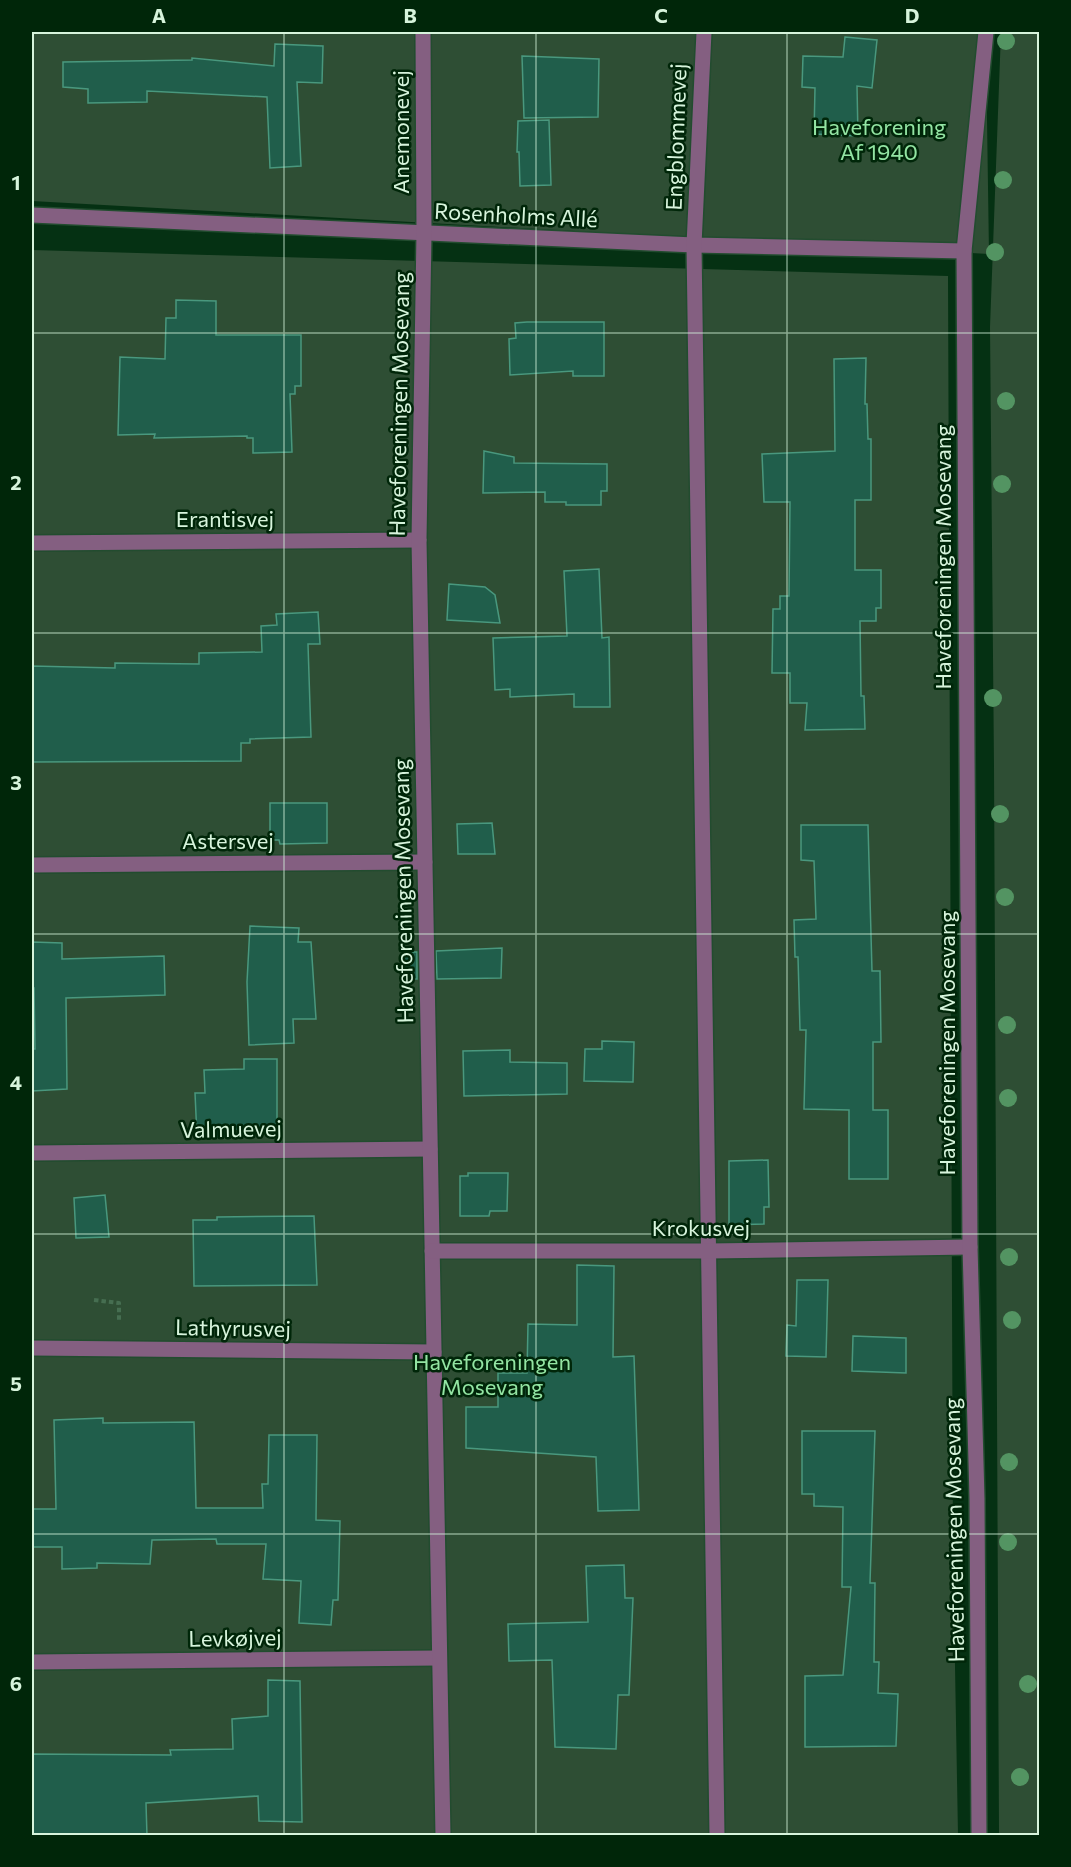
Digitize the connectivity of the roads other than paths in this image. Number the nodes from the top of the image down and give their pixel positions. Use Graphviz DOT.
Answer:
graph roads {
  1 [pos="423,32"];
  2 [pos="704,32"];
  3 [pos="986,32"];
  4 [pos="32,215"];
  5 [pos="424,233"];
  6 [pos="694,245"];
  7 [pos="964,251"];
  8 [pos="418,540"];
  9 [pos="32,543"];
  10 [pos="425,862"];
  11 [pos="32,865"];
  12 [pos="430,1149"];
  13 [pos="32,1153"];
  14 [pos="970,1247"];
  15 [pos="432,1251"];
  16 [pos="708,1251"];
  17 [pos="32,1348"];
  18 [pos="434,1352"];
  19 [pos="440,1658"];
  20 [pos="32,1662"];
  21 [pos="443,1836"];
  22 [pos="717,1836"];
  23 [pos="979,1836"];
  1 -- 5 [label="street, Anemonevej"];
  2 -- 6 [label="street, Engblommevej"];
  3 -- 7 [label="street, Haveforeningen Mosevang"];
  4 -- 5 [label="street, Rosenholms Allé"];
  5 -- 6 [label="street, Rosenholms Allé"];
  5 -- 8 [label="street, Haveforeningen Mosevang"];
  6 -- 7 [label="street, Rosenholms Allé"];
  6 -- 16 [label="street"];
  7 -- 14 [label="street, Haveforeningen Mosevang"];
  8 -- 9 [label="street, Erantisvej"];
  8 -- 10 [label="street, Haveforeningen Mosevang"];
  10 -- 11 [label="street, Astersvej"];
  10 -- 12 [label="street, Haveforeningen Mosevang"];
  12 -- 13 [label="street, Valmuevej"];
  12 -- 15 [label="street, Haveforeningen Mosevang"];
  14 -- 16 [label="street, Krokusvej"];
  14 -- 23 [label="street, Haveforeningen Mosevang"];
  15 -- 16 [label="street, Krokusvej"];
  15 -- 18 [label="street, Haveforeningen Mosevang"];
  16 -- 22 [label="street"];
  17 -- 18 [label="street, Lathyrusvej"];
  18 -- 19 [label="street, Haveforeningen Mosevang"];
  19 -- 20 [label="street, Levkøjvej"];
  19 -- 21 [label="street, Haveforeningen Mosevang"];
}
